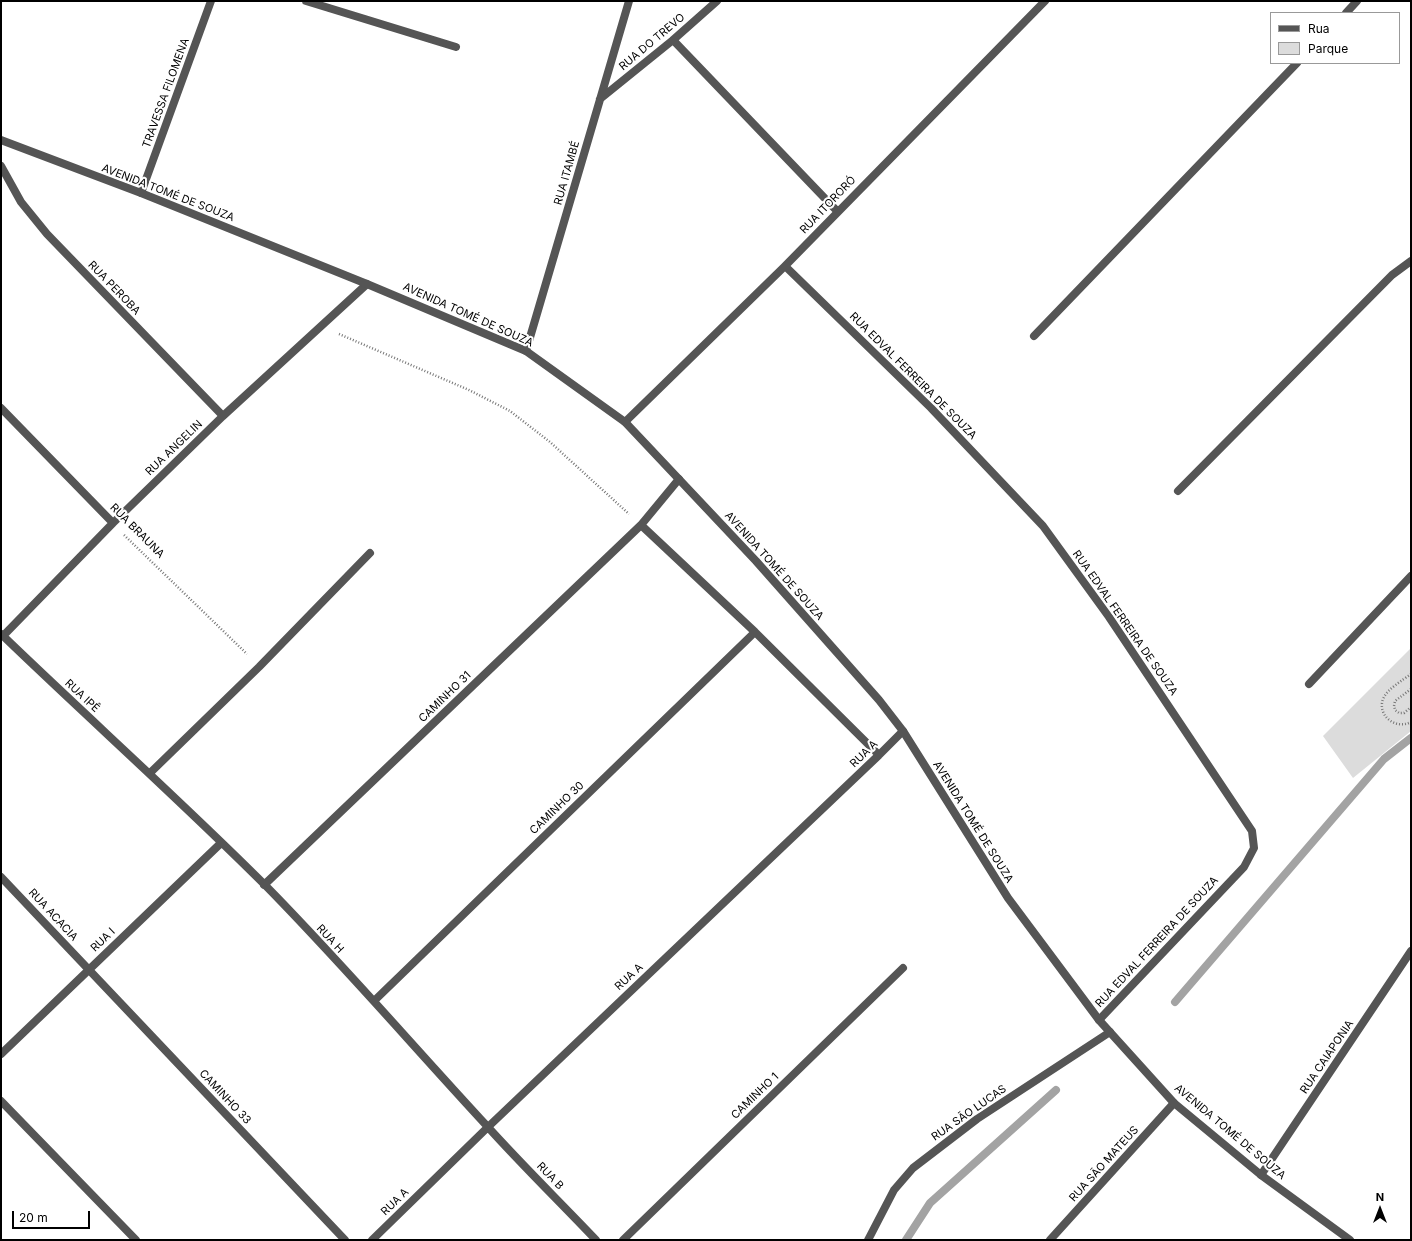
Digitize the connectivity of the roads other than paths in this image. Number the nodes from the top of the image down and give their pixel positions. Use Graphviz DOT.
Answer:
graph roads {
  1 [pos="211,1"];
  2 [pos="306,1"];
  3 [pos="629,1"];
  4 [pos="717,1"];
  5 [pos="1045,1"];
  6 [pos="1357,1"];
  7 [pos="1347,12"];
  8 [pos="674,40"];
  9 [pos="456,47"];
  10 [pos="1297,64"];
  11 [pos="600,99"];
  12 [pos="1,140"];
  13 [pos="1,166"];
  14 [pos="141,193"];
  15 [pos="837,211"];
  16 [pos="1411,261"];
  17 [pos="785,266"];
  18 [pos="368,284"];
  19 [pos="1034,336"];
  20 [pos="526,351"];
  21 [pos="1,408"];
  22 [pos="223,416"];
  23 [pos="625,422"];
  24 [pos="679,479"];
  25 [pos="1178,491"];
  26 [pos="113,523"];
  27 [pos="641,525"];
  28 [pos="370,553"];
  29 [pos="1411,576"];
  30 [pos="755,632"];
  31 [pos="2,635"];
  32 [pos="1309,684"];
  33 [pos="902,731"];
  34 [pos="879,755"];
  35 [pos="150,773"];
  36 [pos="221,843"];
  37 [pos="1,877"];
  38 [pos="264,885"];
  39 [pos="1411,951"];
  40 [pos="902,968"];
  41 [pos="89,969"];
  42 [pos="374,1001"];
  43 [pos="1099,1020"];
  44 [pos="1110,1032"];
  45 [pos="1,1054"];
  46 [pos="1,1101"];
  47 [pos="1174,1103"];
  48 [pos="488,1127"];
  49 [pos="1261,1175"];
  50 [pos="136,1240"];
  51 [pos="345,1240"];
  52 [pos="372,1240"];
  53 [pos="596,1240"];
  54 [pos="623,1240"];
  55 [pos="868,1240"];
  56 [pos="1050,1240"];
  57 [pos="1350,1240"];
  1 -- 14 [label="street, TRAVESSA FILOMENA"];
  2 -- 9 [label="street"];
  3 -- 11 [label="street, RUA ITAMBÉ"];
  4 -- 8 [label="street, RUA DO TREVO"];
  5 -- 15 [label="street, RUA ITORORÓ"];
  6 -- 7 [label="street"];
  8 -- 11 [label="street, RUA DO TREVO"];
  8 -- 15 [label="street"];
  10 -- 19 [label="street"];
  11 -- 20 [label="street, RUA ITAMBÉ"];
  12 -- 14 [label="street, AVENIDA TOMÉ DE SOUZA"];
  13 -- 22 [label="street, RUA PEROBA"];
  14 -- 18 [label="street, AVENIDA TOMÉ DE SOUZA"];
  15 -- 17 [label="street, RUA ITORORÓ"];
  16 -- 25 [label="street"];
  17 -- 23 [label="street, RUA ITORORÓ"];
  17 -- 43 [label="street, RUA EDVAL FERREIRA DE SOUZA"];
  18 -- 20 [label="street, AVENIDA TOMÉ DE SOUZA"];
  18 -- 22 [label="street, RUA ANGELIN"];
  20 -- 23 [label="street, AVENIDA TOMÉ DE SOUZA"];
  21 -- 26 [label="street, RUA BRAUNA"];
  22 -- 26 [label="street, RUA ANGELIN"];
  23 -- 24 [label="street, AVENIDA TOMÉ DE SOUZA"];
  24 -- 27 [label="street, CAMINHO 31"];
  24 -- 33 [label="street, AVENIDA TOMÉ DE SOUZA"];
  26 -- 31 [label="street, RUA ANGELIN"];
  27 -- 30 [label="street"];
  27 -- 38 [label="street, CAMINHO 31"];
  28 -- 35 [label="street"];
  29 -- 32 [label="street"];
  30 -- 34 [label="street"];
  30 -- 42 [label="street, CAMINHO 30"];
  31 -- 35 [label="street, RUA IPÊ"];
  33 -- 34 [label="street, RUA A"];
  33 -- 43 [label="street, AVENIDA TOMÉ DE SOUZA"];
  34 -- 48 [label="street, RUA A"];
  35 -- 36 [label="street, RUA H"];
  36 -- 38 [label="street, RUA H"];
  36 -- 41 [label="street, RUA I"];
  37 -- 41 [label="street, RUA ACACIA"];
  38 -- 42 [label="street, RUA H"];
  39 -- 49 [label="street, RUA CAIAPONIA"];
  40 -- 54 [label="street, CAMINHO 1"];
  41 -- 45 [label="street, RUA I"];
  41 -- 51 [label="street, CAMINHO 33"];
  42 -- 48 [label="street, RUA H"];
  43 -- 44 [label="street, AVENIDA TOMÉ DE SOUZA"];
  44 -- 47 [label="street, AVENIDA TOMÉ DE SOUZA"];
  44 -- 55 [label="street, RUA SÃO LUCAS"];
  46 -- 50 [label="street"];
  47 -- 49 [label="street, AVENIDA TOMÉ DE SOUZA"];
  47 -- 56 [label="street, RUA SÃO MATEUS"];
  48 -- 52 [label="street, RUA A"];
  48 -- 53 [label="street, RUA B"];
  49 -- 57 [label="street, AVENIDA TOMÉ DE SOUZA"];
}
